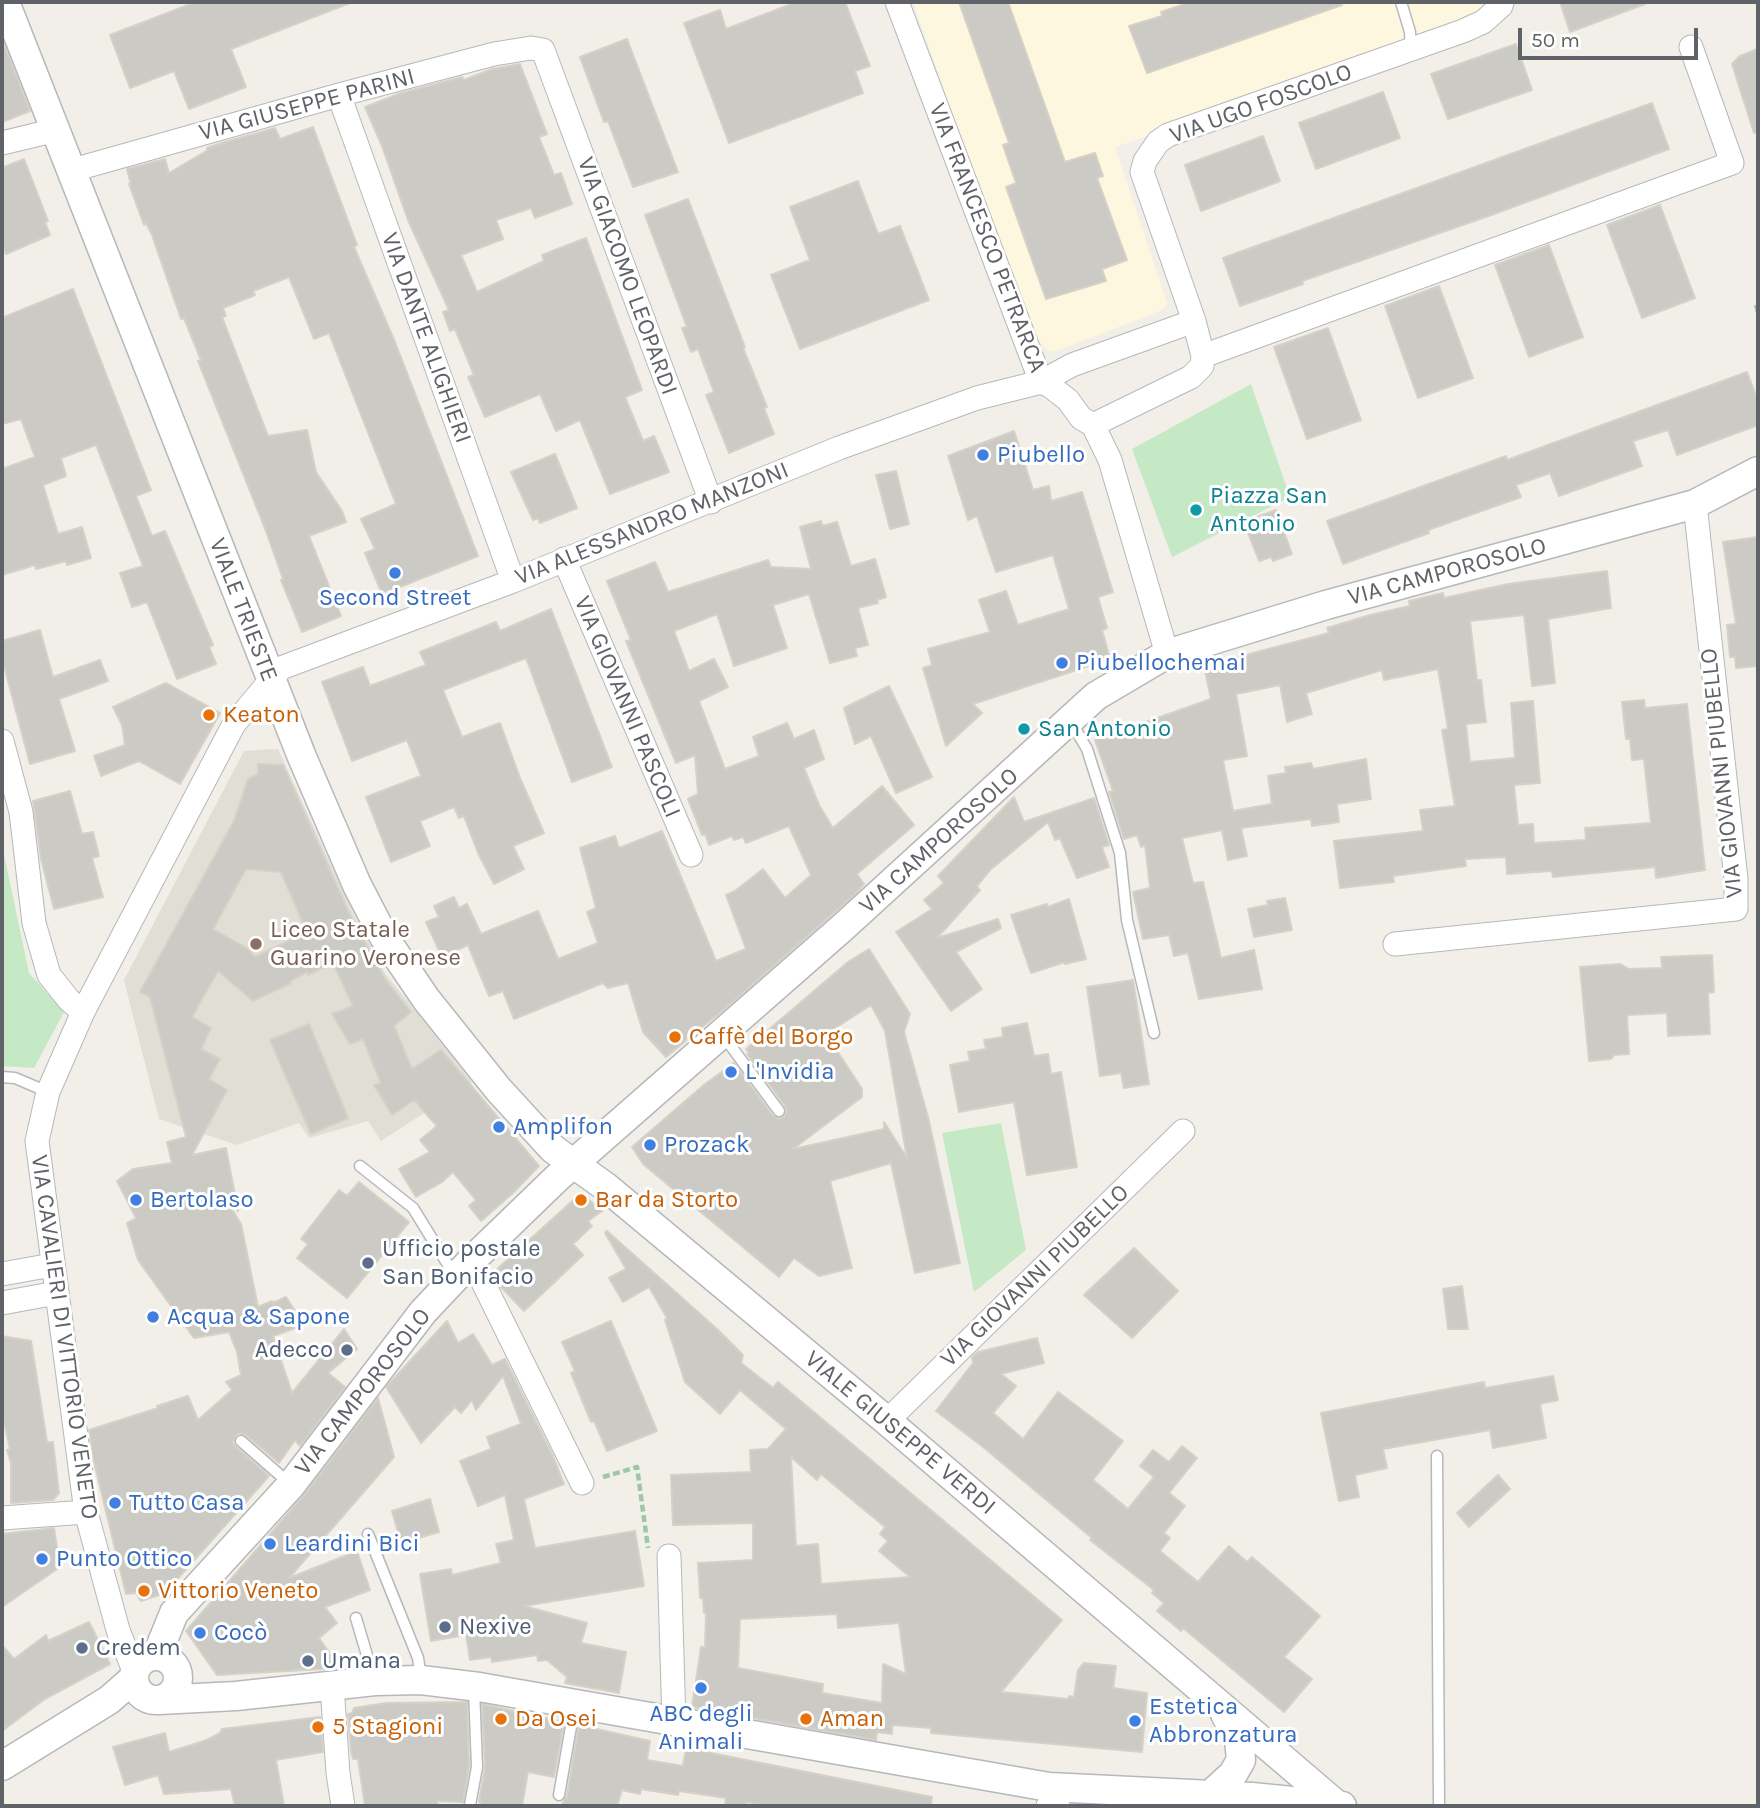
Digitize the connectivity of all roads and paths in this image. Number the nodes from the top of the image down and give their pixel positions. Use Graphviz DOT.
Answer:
graph roads {
  1 [pos="5,2"];
  2 [pos="897,2"];
  3 [pos="1401,2"];
  4 [pos="1501,4"];
  5 [pos="1691,47"];
  6 [pos="543,50"];
  7 [pos="1411,50"];
  8 [pos="339,95"];
  9 [pos="56,130"];
  10 [pos="2,143"];
  11 [pos="73,170"];
  12 [pos="1756,305"];
  13 [pos="1758,312"];
  14 [pos="1194,321"];
  15 [pos="1203,356"];
  16 [pos="1041,383"];
  17 [pos="1093,425"];
  18 [pos="1758,471"];
  19 [pos="711,502"];
  20 [pos="1695,504"];
  21 [pos="564,559"];
  22 [pos="513,581"];
  23 [pos="1167,654"];
  24 [pos="270,680"];
  25 [pos="1070,720"];
  26 [pos="2,741"];
  27 [pos="11,814"];
  28 [pos="691,855"];
  29 [pos="1395,944"];
  30 [pos="83,1012"];
  31 [pos="1154,1033"];
  32 [pos="722,1034"];
  33 [pos="2,1077"];
  34 [pos="48,1092"];
  35 [pos="779,1111"];
  36 [pos="1183,1131"];
  37 [pos="573,1164"];
  38 [pos="360,1166"];
  39 [pos="52,1265"];
  40 [pos="464,1268"];
  41 [pos="2,1274"];
  42 [pos="56,1293"];
  43 [pos="2,1303"];
  44 [pos="887,1421"];
  45 [pos="241,1441"];
  46 [pos="1437,1456"];
  47 [pos="582,1483"];
  48 [pos="291,1485"];
  49 [pos="86,1512"];
  50 [pos="2,1518"];
  51 [pos="368,1534"];
  52 [pos="669,1556"];
  53 [pos="356,1618"];
  54 [pos="146,1676"];
  55 [pos="421,1680"];
  56 [pos="375,1681"];
  57 [pos="332,1686"];
  58 [pos="474,1686"];
  59 [pos="236,1696"];
  60 [pos="575,1704"];
  61 [pos="1222,1708"];
  62 [pos="674,1721"];
  63 [pos="1241,1760"];
  64 [pos="2,1766"];
  65 [pos="1210,1795"];
  66 [pos="559,1796"];
  67 [pos="1133,1799"];
  68 [pos="1051,1801"];
  69 [pos="1256,1801"];
  70 [pos="470,1805"];
  71 [pos="343,1806"];
  72 [pos="1339,1806"];
  73 [pos="1348,1806"];
  74 [pos="1439,1806"];
  1 -- 9 [label="street, VIALE TRIESTE"];
  2 -- 16 [label="street, VIA FRANCESCO PETRARCA"];
  3 -- 7 [label="lane"];
  4 -- 7 [label="street, VIA UGO FOSCOLO"];
  5 -- 15 [label="street"];
  6 -- 8 [label="street, VIA GIUSEPPE PARINI"];
  6 -- 19 [label="street, VIA GIACOMO LEOPARDI"];
  7 -- 14 [label="street, VIA UGO FOSCOLO"];
  8 -- 11 [label="street, VIA GIUSEPPE PARINI"];
  8 -- 22 [label="street, VIA DANTE ALIGHIERI"];
  9 -- 10 [label="street"];
  9 -- 11 [label="street, VIALE TRIESTE"];
  11 -- 24 [label="street, VIALE TRIESTE"];
  12 -- 13 [label="path"];
  14 -- 15 [label="street, VIA UGO FOSCOLO"];
  14 -- 16 [label="street, VIA ALESSANDRO MANZONI"];
  15 -- 17 [label="street"];
  16 -- 17 [label="street, VIA FRANCESCO PETRARCA"];
  16 -- 19 [label="street, VIA ALESSANDRO MANZONI"];
  17 -- 23 [label="street, VIA FRANCESCO PETRARCA"];
  18 -- 20 [label="street, VIA CAMPOROSOLO"];
  19 -- 21 [label="street, VIA ALESSANDRO MANZONI"];
  20 -- 23 [label="street, VIA CAMPOROSOLO"];
  20 -- 29 [label="street, VIA GIOVANNI PIUBELLO"];
  21 -- 22 [label="street, VIA ALESSANDRO MANZONI"];
  21 -- 28 [label="street, VIA GIOVANNI PASCOLI"];
  22 -- 24 [label="street, VIA ALESSANDRO MANZONI"];
  23 -- 25 [label="street, VIA CAMPOROSOLO"];
  24 -- 30 [label="street, VIA CAVALIERI DI VITTORIO VENETO"];
  24 -- 37 [label="street, VIALE TRIESTE"];
  25 -- 31 [label="lane"];
  25 -- 32 [label="street, VIA CAMPOROSOLO"];
  26 -- 27 [label="street"];
  27 -- 30 [label="street"];
  30 -- 34 [label="street, VIA CAVALIERI DI VITTORIO VENETO"];
  32 -- 35 [label="lane"];
  32 -- 37 [label="street, VIA CAMPOROSOLO"];
  33 -- 34 [label="lane"];
  34 -- 39 [label="street, VIA CAVALIERI DI VITTORIO VENETO"];
  36 -- 44 [label="street, VIA GIOVANNI PIUBELLO"];
  37 -- 40 [label="street, VIA CAMPOROSOLO"];
  37 -- 44 [label="street, VIALE GIUSEPPE VERDI"];
  38 -- 40 [label="lane"];
  39 -- 41 [label="street"];
  39 -- 42 [label="street, VIA CAVALIERI DI VITTORIO VENETO"];
  40 -- 47 [label="street"];
  40 -- 48 [label="street, VIA CAMPOROSOLO"];
  42 -- 43 [label="street"];
  42 -- 49 [label="street, VIA CAVALIERI DI VITTORIO VENETO"];
  44 -- 61 [label="street, VIALE GIUSEPPE VERDI"];
  45 -- 48 [label="lane, VIA CAMPOROSOLO"];
  46 -- 74 [label="lane"];
  47 -- 52 [label="path"];
  48 -- 54 [label="street, VIA CAMPOROSOLO"];
  49 -- 50 [label="street"];
  49 -- 54 [label="street, VIA CAVALIERI DI VITTORIO VENETO"];
  51 -- 55 [label="lane"];
  52 -- 62 [label="street"];
  53 -- 56 [label="lane"];
  54 -- 59 [label="street"];
  54 -- 59 [label="street"];
  54 -- 64 [label="street, VIA CAMPOROSOLO"];
  55 -- 56 [label="street"];
  55 -- 58 [label="street"];
  56 -- 57 [label="street"];
  57 -- 59 [label="street"];
  57 -- 71 [label="street"];
  58 -- 60 [label="street"];
  58 -- 70 [label="lane"];
  60 -- 62 [label="street"];
  60 -- 66 [label="lane"];
  61 -- 63 [label="street, VIALE GIUSEPPE VERDI"];
  61 -- 72 [label="street, VIALE GIUSEPPE VERDI"];
  62 -- 68 [label="street"];
  63 -- 65 [label="street"];
  63 -- 69 [label="street, VIALE GIUSEPPE VERDI"];
  65 -- 67 [label="street"];
  65 -- 69 [label="street"];
  67 -- 68 [label="street"];
  69 -- 72 [label="street"];
  72 -- 73 [label="street"];
}
